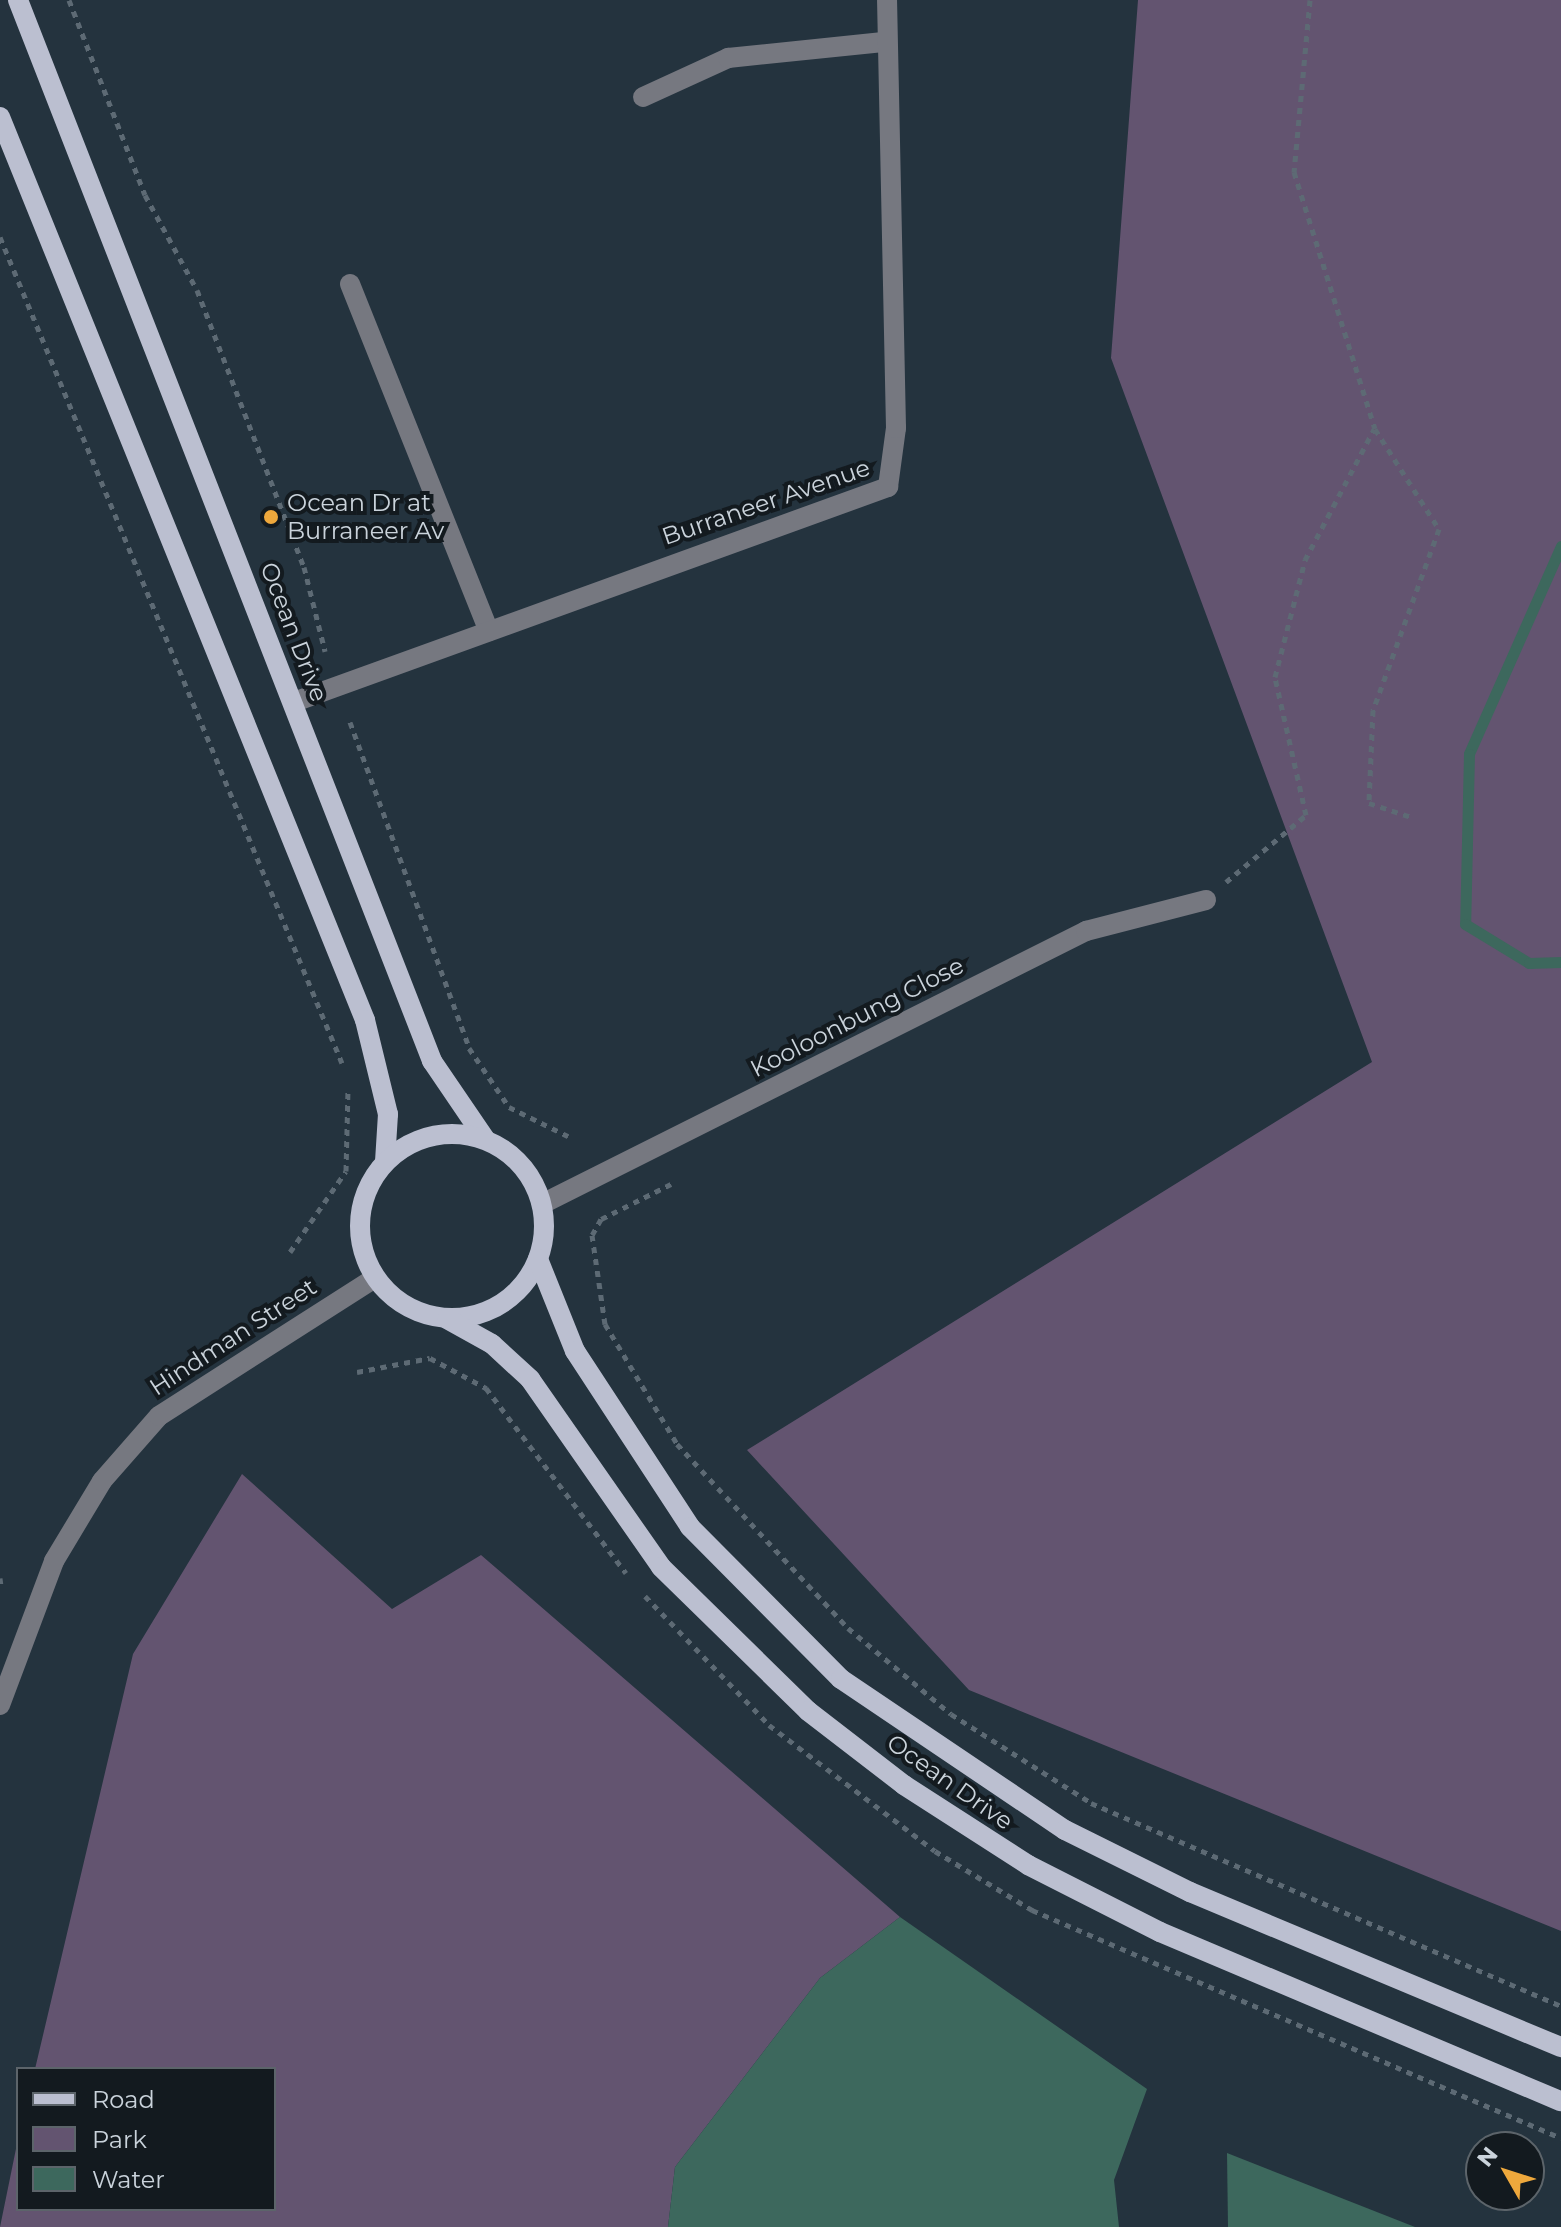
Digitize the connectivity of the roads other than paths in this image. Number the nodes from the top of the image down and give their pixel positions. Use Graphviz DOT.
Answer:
graph roads {
  1 [pos="18,0"];
  2 [pos="887,0"];
  3 [pos="883,42"];
  4 [pos="643,97"];
  5 [pos="0,117"];
  6 [pos="350,284"];
  7 [pos="489,631"];
  8 [pos="294,702"];
  9 [pos="1206,900"];
  10 [pos="485,1139"];
  11 [pos="385,1162"];
  12 [pos="542,1204"];
  13 [pos="538,1259"];
  14 [pos="375,1278"];
  15 [pos="447,1319"];
  16 [pos="0,1705"];
  17 [pos="1561,2047"];
  18 [pos="1561,2101"];
  1 -- 8 [label="main road, Ocean Drive"];
  2 -- 3 [label="street, Burraneer Avenue"];
  3 -- 4 [label="street"];
  3 -- 7 [label="street, Burraneer Avenue"];
  5 -- 11 [label="main road"];
  6 -- 7 [label="street"];
  7 -- 8 [label="street, Burraneer Avenue"];
  8 -- 10 [label="main road, Ocean Drive"];
  9 -- 12 [label="street, Kooloonbung Close"];
  10 -- 11 [label="main road"];
  10 -- 12 [label="main road"];
  11 -- 14 [label="main road"];
  12 -- 13 [label="main road"];
  13 -- 15 [label="main road"];
  13 -- 17 [label="main road, Ocean Drive"];
  14 -- 15 [label="main road"];
  14 -- 16 [label="street, Hindman Street"];
  15 -- 18 [label="main road, Ocean Drive"];
}
